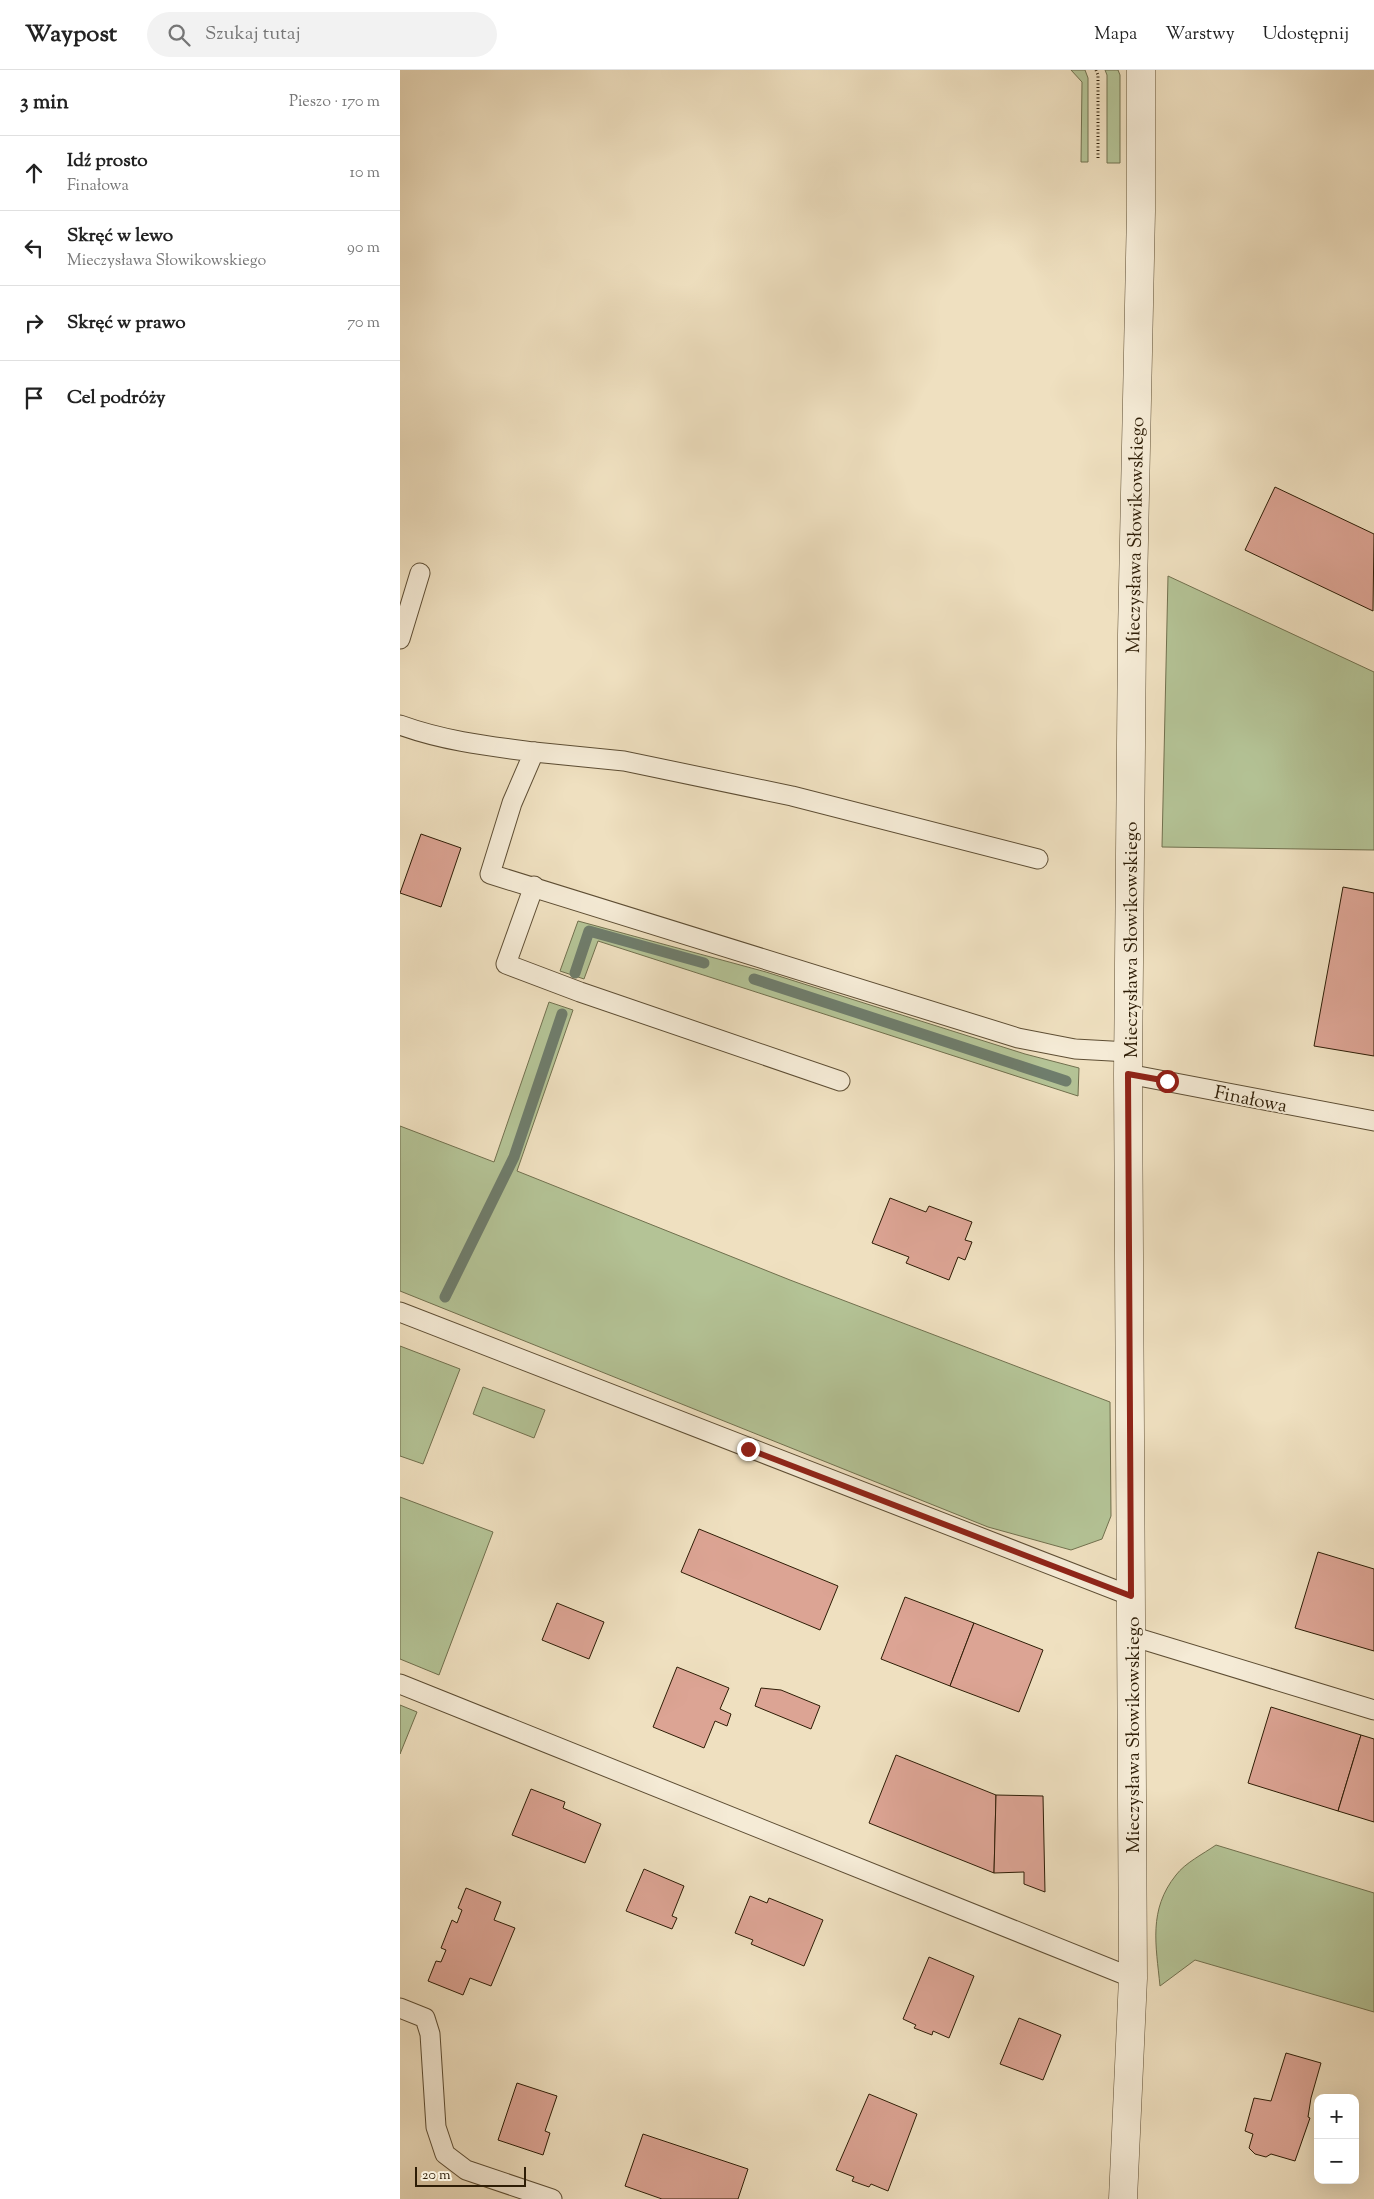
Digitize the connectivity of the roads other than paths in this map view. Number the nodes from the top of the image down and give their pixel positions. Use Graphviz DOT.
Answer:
graph roads {
  1 [pos="1141,70"];
  2 [pos="420,573"];
  3 [pos="400,639"];
  4 [pos="400,725"];
  5 [pos="534,752"];
  6 [pos="1038,859"];
  7 [pos="534,886"];
  8 [pos="1129,1063"];
  9 [pos="840,1081"];
  10 [pos="1374,1121"];
  11 [pos="400,1312"];
  12 [pos="1131,1596"];
  13 [pos="1131,1636"];
  14 [pos="400,1684"];
  15 [pos="1374,1710"];
  16 [pos="1133,1978"];
  17 [pos="400,2008"];
  18 [pos="552,2199"];
  19 [pos="1123,2199"];
  1 -- 8 [label="street, Mieczysława Słowikowskiego"];
  2 -- 3 [label="lane"];
  4 -- 5 [label="lane"];
  5 -- 6 [label="lane"];
  5 -- 7 [label="lane, Finałowa"];
  7 -- 8 [label="lane, Finałowa"];
  7 -- 9 [label="lane"];
  8 -- 10 [label="lane, Finałowa"];
  8 -- 12 [label="street, Mieczysława Słowikowskiego"];
  11 -- 12 [label="lane"];
  12 -- 13 [label="street, Mieczysława Słowikowskiego"];
  13 -- 15 [label="lane"];
  13 -- 16 [label="street, Mieczysława Słowikowskiego"];
  14 -- 16 [label="lane"];
  16 -- 19 [label="street, Mieczysława Słowikowskiego"];
  17 -- 18 [label="lane"];
}
